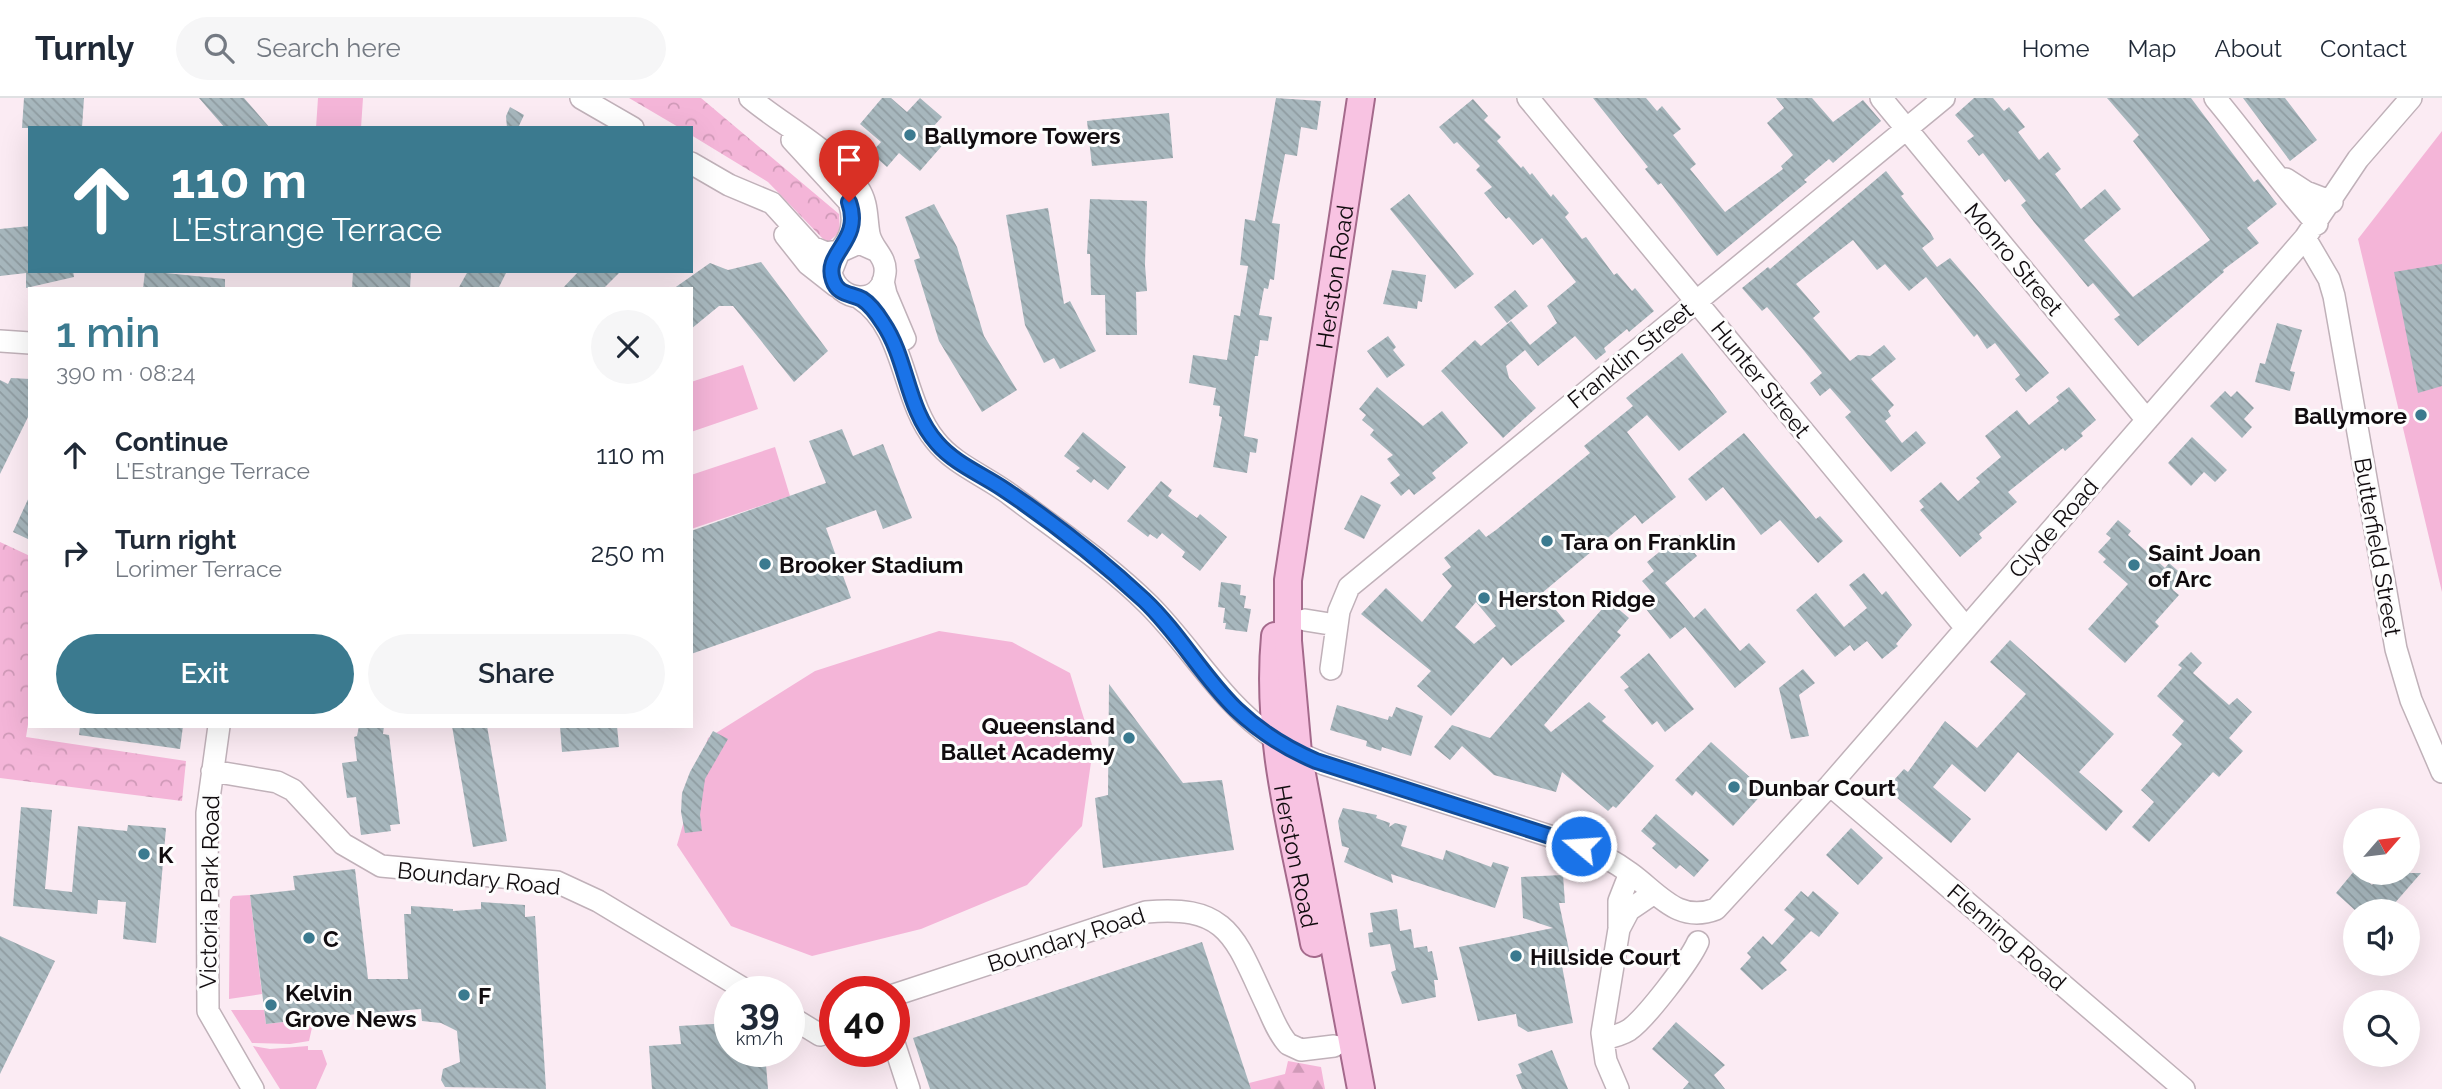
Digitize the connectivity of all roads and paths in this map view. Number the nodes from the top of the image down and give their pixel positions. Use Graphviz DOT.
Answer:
graph roads {
  1 [pos="581,98"];
  2 [pos="750,98"];
  3 [pos="1361,98"];
  4 [pos="1528,98"];
  5 [pos="1881,98"];
  6 [pos="1944,98"];
  7 [pos="2216,98"];
  8 [pos="2411,98"];
  9 [pos="776,111"];
  10 [pos="630,126"];
  11 [pos="1906,129"];
  12 [pos="2269,163"];
  13 [pos="693,164"];
  14 [pos="729,185"];
  15 [pos="2332,202"];
  16 [pos="2311,231"];
  17 [pos="840,250"];
  18 [pos="877,251"];
  19 [pos="883,281"];
  20 [pos="836,286"];
  21 [pos="859,298"];
  22 [pos="1696,300"];
  23 [pos="0,341"];
  24 [pos="28,344"];
  25 [pos="2147,420"];
  26 [pos="964,458"];
  27 [pos="1288,580"];
  28 [pos="1305,620"];
  29 [pos="1336,625"];
  30 [pos="1966,628"];
  31 [pos="1331,669"];
  32 [pos="219,728"];
  33 [pos="1275,739"];
  34 [pos="1298,753"];
  35 [pos="212,771"];
  36 [pos="2442,772"];
  37 [pos="1830,785"];
  38 [pos="1630,873"];
  39 [pos="1661,899"];
  40 [pos="1619,929"];
  41 [pos="1332,938"];
  42 [pos="1698,943"];
  43 [pos="722,976"];
  44 [pos="910,990"];
  45 [pos="1602,1039"];
  46 [pos="1334,1046"];
  47 [pos="902,1067"];
  48 [pos="253,1089"];
  49 [pos="909,1089"];
  50 [pos="1343,1089"];
  51 [pos="1361,1089"];
  52 [pos="1618,1089"];
  53 [pos="2184,1089"];
  1 -- 10 [label="street"];
  2 -- 9 [label="street"];
  3 -- 27 [label="main road, Herston Road"];
  4 -- 22 [label="street, Hunter Street"];
  5 -- 11 [label="street, Monro Street"];
  6 -- 11 [label="street, Franklin Street"];
  7 -- 12 [label="street"];
  8 -- 15 [label="street, Clyde Road"];
  9 -- 17 [label="street"];
  9 -- 18 [label="street"];
  11 -- 22 [label="street, Franklin Street"];
  11 -- 25 [label="street, Monro Street"];
  12 -- 15 [label="street"];
  12 -- 16 [label="street, Butterfield Street"];
  13 -- 14 [label="street"];
  14 -- 17 [label="street"];
  14 -- 20 [label="street"];
  15 -- 16 [label="street, Clyde Road"];
  16 -- 25 [label="street, Clyde Road"];
  16 -- 36 [label="street, Butterfield Street"];
  17 -- 18 [label="street"];
  17 -- 20 [label="street"];
  18 -- 19 [label="street"];
  19 -- 21 [label="street"];
  19 -- 26 [label="street"];
  20 -- 21 [label="street"];
  21 -- 26 [label="street"];
  22 -- 29 [label="street, Franklin Street"];
  22 -- 30 [label="street, Hunter Street"];
  23 -- 24 [label="street"];
  25 -- 30 [label="street, Clyde Road"];
  26 -- 33 [label="street"];
  27 -- 33 [label="main road, Herston Road"];
  27 -- 34 [label="main road, Herston Road"];
  28 -- 29 [label="street"];
  29 -- 31 [label="street, Franklin Street"];
  30 -- 37 [label="street, Clyde Road"];
  32 -- 35 [label="street, Victoria Park Road"];
  33 -- 34 [label="main road"];
  33 -- 46 [label="main road, Herston Road"];
  34 -- 38 [label="street"];
  34 -- 41 [label="main road, Herston Road"];
  35 -- 43 [label="street, Boundary Road"];
  35 -- 48 [label="street, Victoria Park Road"];
  37 -- 39 [label="street, Clyde Road"];
  37 -- 53 [label="street, Fleming Road"];
  38 -- 39 [label="street"];
  38 -- 40 [label="street"];
  39 -- 40 [label="street"];
  40 -- 45 [label="street"];
  41 -- 46 [label="main road"];
  41 -- 51 [label="main road, Herston Road"];
  42 -- 45 [label="street"];
  44 -- 46 [label="street, Boundary Road"];
  45 -- 52 [label="street"];
  46 -- 50 [label="main road, Herston Road"];
  47 -- 49 [label="street"];
}
